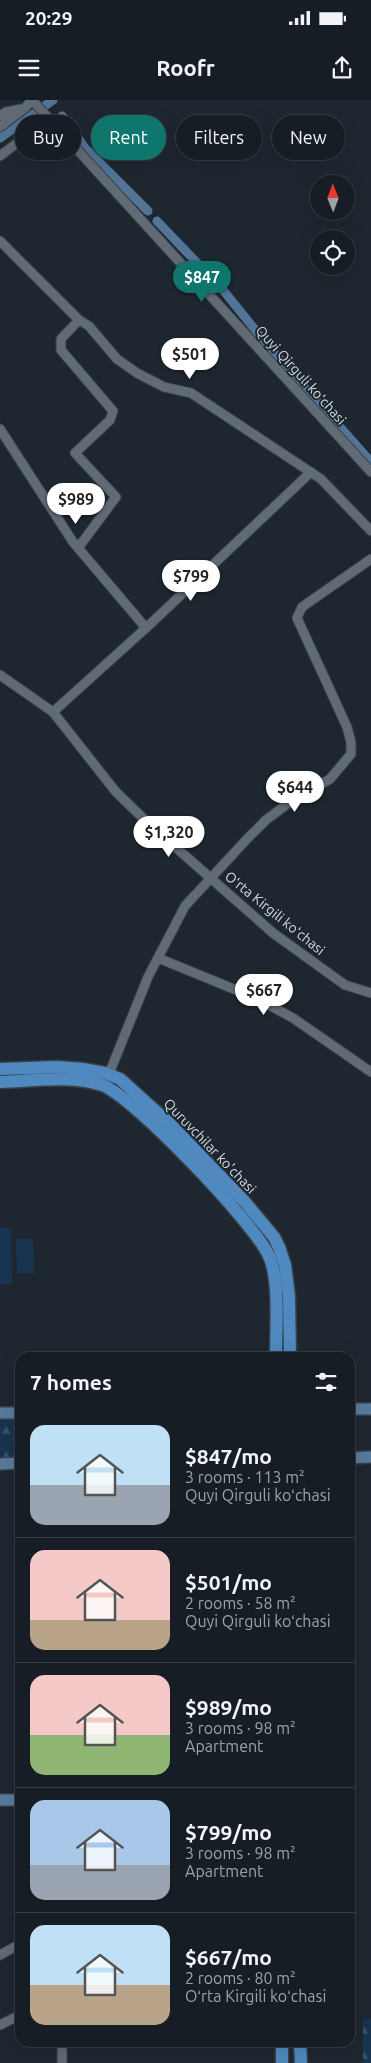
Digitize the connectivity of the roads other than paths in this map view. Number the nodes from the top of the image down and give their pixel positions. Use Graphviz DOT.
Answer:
graph roads {
  1 [pos="32,100"];
  2 [pos="25,108"];
  3 [pos="45,115"];
  4 [pos="0,116"];
  5 [pos="0,126"];
  6 [pos="15,145"];
  7 [pos="81,154"];
  8 [pos="0,156"];
  9 [pos="0,241"];
  10 [pos="79,320"];
  11 [pos="0,429"];
  12 [pos="311,472"];
  13 [pos="371,472"];
  14 [pos="371,531"];
  15 [pos="78,548"];
  16 [pos="371,559"];
  17 [pos="146,628"];
  18 [pos="0,675"];
  19 [pos="52,712"];
  20 [pos="211,878"];
  21 [pos="158,958"];
  22 [pos="371,994"];
  23 [pos="0,1069"];
  24 [pos="371,1072"];
  25 [pos="109,1074"];
  26 [pos="0,1082"];
  27 [pos="276,1352"];
  28 [pos="290,1352"];
  29 [pos="355,1409"];
  30 [pos="371,1409"];
  31 [pos="0,1413"];
  32 [pos="15,1413"];
  33 [pos="371,1457"];
  34 [pos="355,1458"];
  35 [pos="15,1463"];
  36 [pos="0,1464"];
  37 [pos="0,1800"];
  38 [pos="15,1800"];
  39 [pos="15,1947"];
  40 [pos="0,1955"];
  41 [pos="15,2018"];
  42 [pos="0,2025"];
  43 [pos="62,2047"];
  44 [pos="282,2047"];
  45 [pos="300,2047"];
  46 [pos="62,2063"];
  47 [pos="282,2063"];
  48 [pos="301,2063"];
  1 -- 2 [label="street"];
  1 -- 3 [label="street, Quyi Qirguli koʻchasi"];
  2 -- 4 [label="street"];
  2 -- 5 [label="street"];
  6 -- 8 [label="street"];
  7 -- 13 [label="street, Quyi Qirguli koʻchasi"];
  9 -- 10 [label="street"];
  10 -- 12 [label="street"];
  10 -- 15 [label="street"];
  11 -- 15 [label="street"];
  12 -- 14 [label="street"];
  12 -- 17 [label="street"];
  15 -- 17 [label="street"];
  16 -- 20 [label="street"];
  17 -- 19 [label="street"];
  18 -- 19 [label="street, Oʻrta Kirgili koʻchasi"];
  19 -- 20 [label="street, Oʻrta Kirgili koʻchasi"];
  20 -- 21 [label="street"];
  20 -- 22 [label="street, Oʻrta Kirgili koʻchasi"];
  21 -- 24 [label="street"];
  21 -- 25 [label="street"];
  23 -- 25 [label="main road, Quruvchilar ko'chasi"];
  25 -- 28 [label="main road, Quruvchilar ko'chasi"];
  26 -- 27 [label="main road, Quruvchilar ko'chasi"];
  29 -- 30 [label="street"];
  31 -- 32 [label="street"];
  33 -- 34 [label="street"];
  35 -- 36 [label="street"];
  37 -- 38 [label="street"];
  39 -- 40 [label="street"];
  41 -- 42 [label="street"];
  43 -- 46 [label="street"];
  44 -- 47 [label="main road"];
  45 -- 48 [label="main road"];
}
